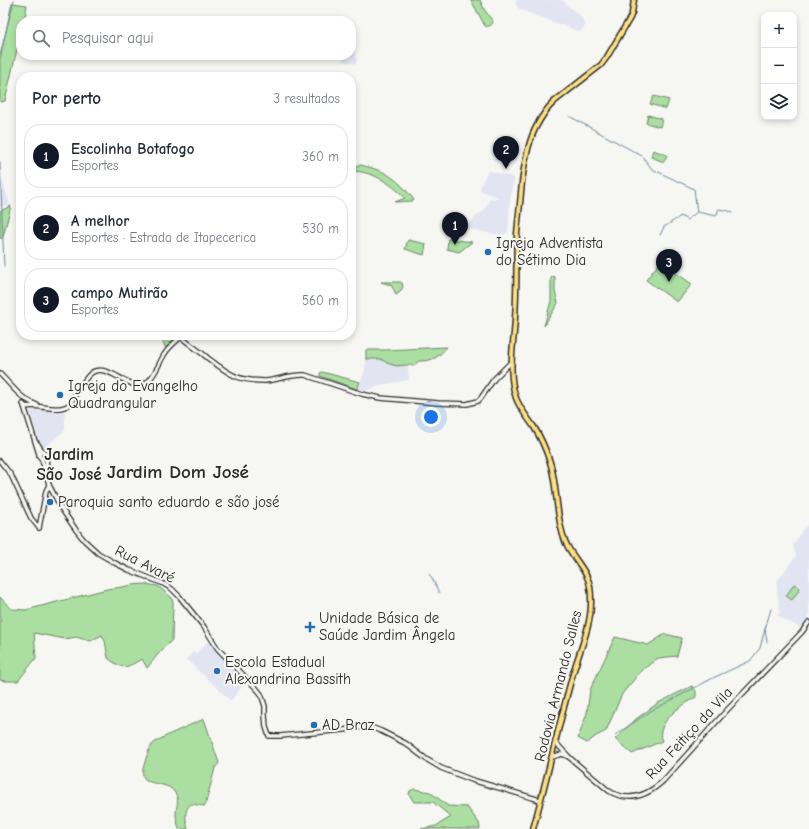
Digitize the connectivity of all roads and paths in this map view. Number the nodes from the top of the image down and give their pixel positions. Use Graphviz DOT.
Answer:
graph roads {
  1 [pos="634,0"];
  2 [pos="179,340"];
  3 [pos="185,340"];
  4 [pos="512,361"];
  5 [pos="0,374"];
  6 [pos="27,404"];
  7 [pos="41,453"];
  8 [pos="46,457"];
  9 [pos="41,458"];
  10 [pos="0,461"];
  11 [pos="46,472"];
  12 [pos="49,485"];
  13 [pos="809,622"];
  14 [pos="556,743"];
  15 [pos="552,757"];
  16 [pos="570,758"];
  17 [pos="540,800"];
  18 [pos="532,829"];
  1 -- 4 [label="main road, Rodovia Armando Salles"];
  2 -- 6 [label="street"];
  3 -- 4 [label="street"];
  4 -- 14 [label="main road, Rodovia Armando Salles"];
  5 -- 6 [label="street"];
  6 -- 7 [label="street"];
  7 -- 8 [label="street"];
  7 -- 9 [label="street"];
  8 -- 9 [label="street"];
  8 -- 11 [label="street, Rua Avaré"];
  9 -- 11 [label="street, Rua Avaré"];
  10 -- 12 [label="street"];
  11 -- 12 [label="street, Rua Avaré"];
  12 -- 17 [label="street, Rua Avaré"];
  13 -- 16 [label="street, Rua Feitiço da Vila"];
  14 -- 15 [label="main road, Rodovia Armando Salles"];
  14 -- 16 [label="street, Rua Feitiço da Vila"];
  15 -- 16 [label="street"];
  15 -- 17 [label="main road, Rodovia Armando Salles"];
  17 -- 18 [label="main road, Rodovia Armando Salles"];
}
